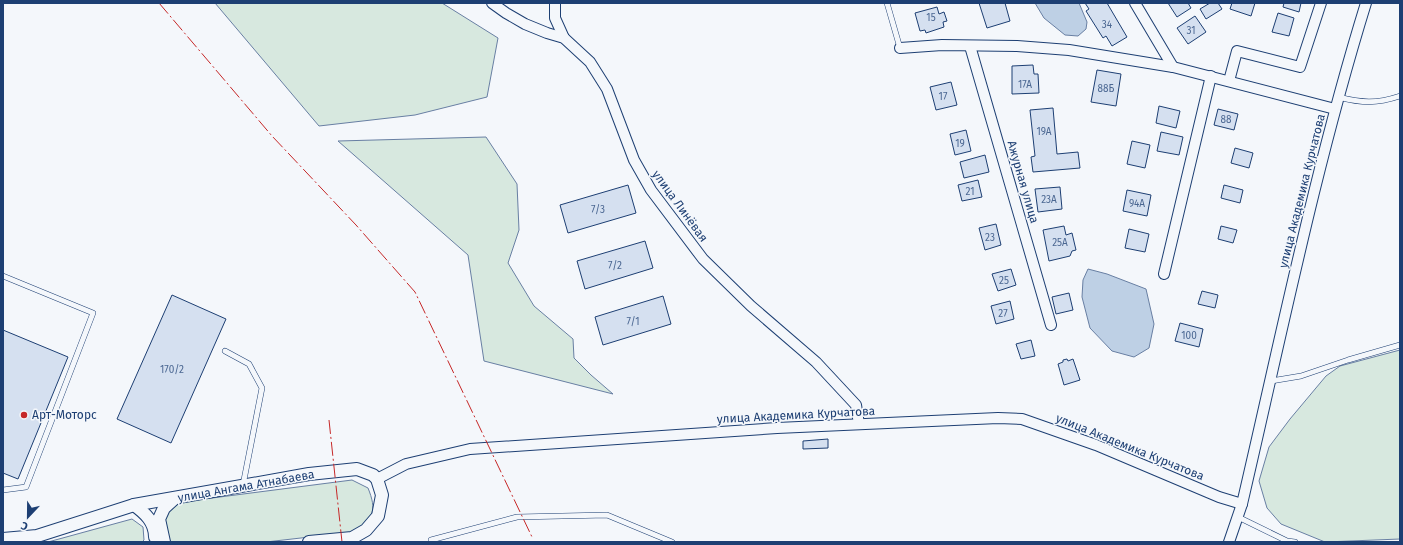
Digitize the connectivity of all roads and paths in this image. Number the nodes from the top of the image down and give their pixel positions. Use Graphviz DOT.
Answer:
graph roads {
  1 [pos="492,3"];
  2 [pos="555,3"];
  3 [pos="887,3"];
  4 [pos="1135,3"];
  5 [pos="1321,3"];
  6 [pos="1366,3"];
  7 [pos="564,38"];
  8 [pos="970,46"];
  9 [pos="900,48"];
  10 [pos="1173,67"];
  11 [pos="1211,76"];
  12 [pos="1229,81"];
  13 [pos="1400,96"];
  14 [pos="1338,97"];
  15 [pos="1335,109"];
  16 [pos="1164,274"];
  17 [pos="3,276"];
  18 [pos="1051,325"];
  19 [pos="1400,345"];
  20 [pos="225,351"];
  21 [pos="1270,381"];
  22 [pos="859,424"];
  23 [pos="377,479"];
  24 [pos="242,486"];
  25 [pos="3,490"];
  26 [pos="175,498"];
  27 [pos="1242,504"];
  28 [pos="134,505"];
  29 [pos="1238,517"];
  30 [pos="3,539"];
  31 [pos="431,540"];
  32 [pos="155,542"];
  33 [pos="164,542"];
  34 [pos="310,542"];
  35 [pos="672,542"];
  36 [pos="1229,542"];
  37 [pos="1295,542"];
  1 -- 7 [label="street, улица Линёвая"];
  2 -- 7 [label="street"];
  3 -- 9 [label="lane"];
  4 -- 10 [label="street"];
  5 -- 12 [label="street"];
  6 -- 14 [label="street, улица Академика Курчатова"];
  7 -- 22 [label="street, улица Линёвая"];
  8 -- 9 [label="street"];
  8 -- 10 [label="street"];
  8 -- 18 [label="street, Ажурная улица"];
  10 -- 11 [label="street"];
  11 -- 12 [label="street"];
  11 -- 16 [label="street"];
  12 -- 15 [label="street"];
  13 -- 14 [label="lane"];
  14 -- 15 [label="street, улица Академика Курчатова"];
  15 -- 21 [label="street, улица Академика Курчатова"];
  17 -- 25 [label="lane"];
  19 -- 21 [label="lane"];
  20 -- 24 [label="lane"];
  21 -- 27 [label="street, улица Академика Курчатова"];
  22 -- 23 [label="street, улица Академика Курчатова"];
  22 -- 27 [label="street, улица Академика Курчатова"];
  23 -- 24 [label="street, улица Ангама Атнабаева"];
  23 -- 34 [label="street"];
  24 -- 26 [label="street, улица Ангама Атнабаева"];
  26 -- 28 [label="street, улица Ангама Атнабаева"];
  26 -- 33 [label="street"];
  27 -- 29 [label="street"];
  28 -- 30 [label="street, улица Ангама Атнабаева"];
  28 -- 32 [label="street"];
  29 -- 36 [label="street"];
  29 -- 37 [label="lane"];
  31 -- 35 [label="lane"];
}
